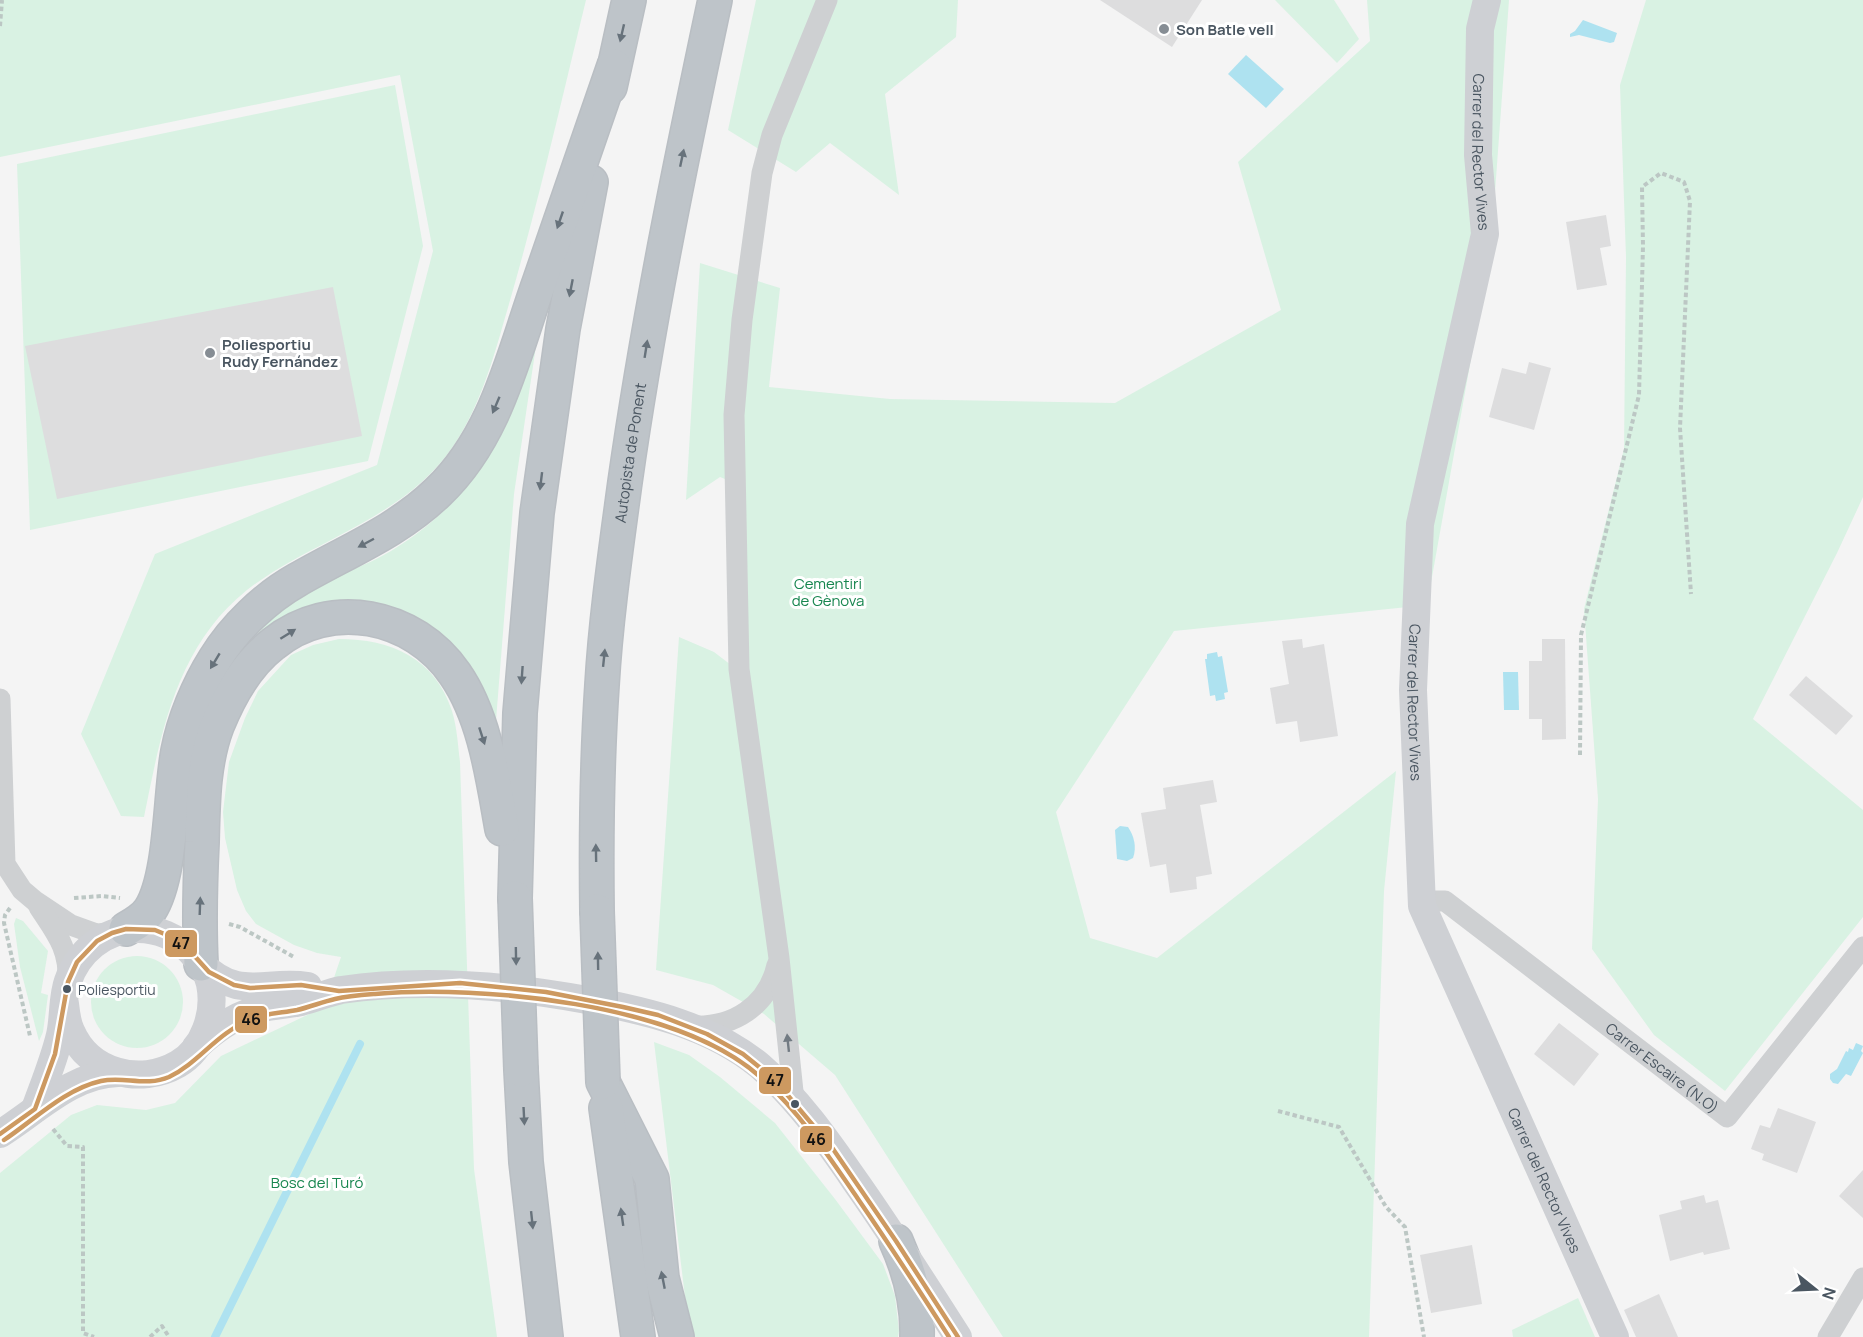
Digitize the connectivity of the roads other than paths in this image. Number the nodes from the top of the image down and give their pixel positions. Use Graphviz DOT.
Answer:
graph roads {
  1 [pos="629,0"];
  2 [pos="715,0"];
  3 [pos="827,0"];
  4 [pos="1487,0"];
  5 [pos="614,66"];
  6 [pos="0,699"];
  7 [pos="515,898"];
  8 [pos="35,901"];
  9 [pos="1422,906"];
  10 [pos="119,931"];
  11 [pos="1863,947"];
  12 [pos="779,958"];
  13 [pos="201,964"];
  14 [pos="339,991"];
  15 [pos="66,993"];
  16 [pos="689,1026"];
  17 [pos="196,1047"];
  18 [pos="118,1073"];
  19 [pos="603,1083"];
  20 [pos="794,1101"];
  21 [pos="35,1109"];
  22 [pos="0,1134"];
  23 [pos="897,1241"];
  24 [pos="1863,1278"];
  25 [pos="546,1337"];
  26 [pos="639,1337"];
  27 [pos="677,1337"];
  28 [pos="917,1337"];
  29 [pos="958,1337"];
  30 [pos="1615,1337"];
  31 [pos="1828,1337"];
  1 -- 5 [label="highway, one-way"];
  19 -- 2 [label="highway, Autopista de Ponent, one-way, bridge"];
  3 -- 12 [label="street"];
  4 -- 9 [label="street, Carrer del Rector Vives"];
  5 -- 7 [label="highway, one-way"];
  5 -- 10 [label="highway, one-way"];
  6 -- 8 [label="street"];
  13 -- 7 [label="highway, one-way"];
  7 -- 25 [label="highway, one-way, bridge"];
  8 -- 10 [label="street"];
  8 -- 15 [label="street"];
  9 -- 11 [label="street, Carrer Escaire (N.O)"];
  9 -- 30 [label="street, Carrer del Rector Vives"];
  10 -- 13 [label="street"];
  10 -- 15 [label="street"];
  12 -- 16 [label="street"];
  20 -- 12 [label="street, one-way"];
  13 -- 14 [label="street"];
  13 -- 17 [label="street"];
  14 -- 16 [label="street"];
  14 -- 17 [label="street"];
  15 -- 18 [label="street"];
  15 -- 21 [label="street"];
  16 -- 20 [label="street"];
  17 -- 18 [label="street"];
  18 -- 21 [label="street"];
  26 -- 19 [label="highway, Autopista de Ponent, one-way"];
  27 -- 19 [label="highway, one-way"];
  20 -- 23 [label="street"];
  21 -- 22 [label="street"];
  23 -- 28 [label="highway"];
  23 -- 29 [label="street"];
  24 -- 31 [label="street"];
}
